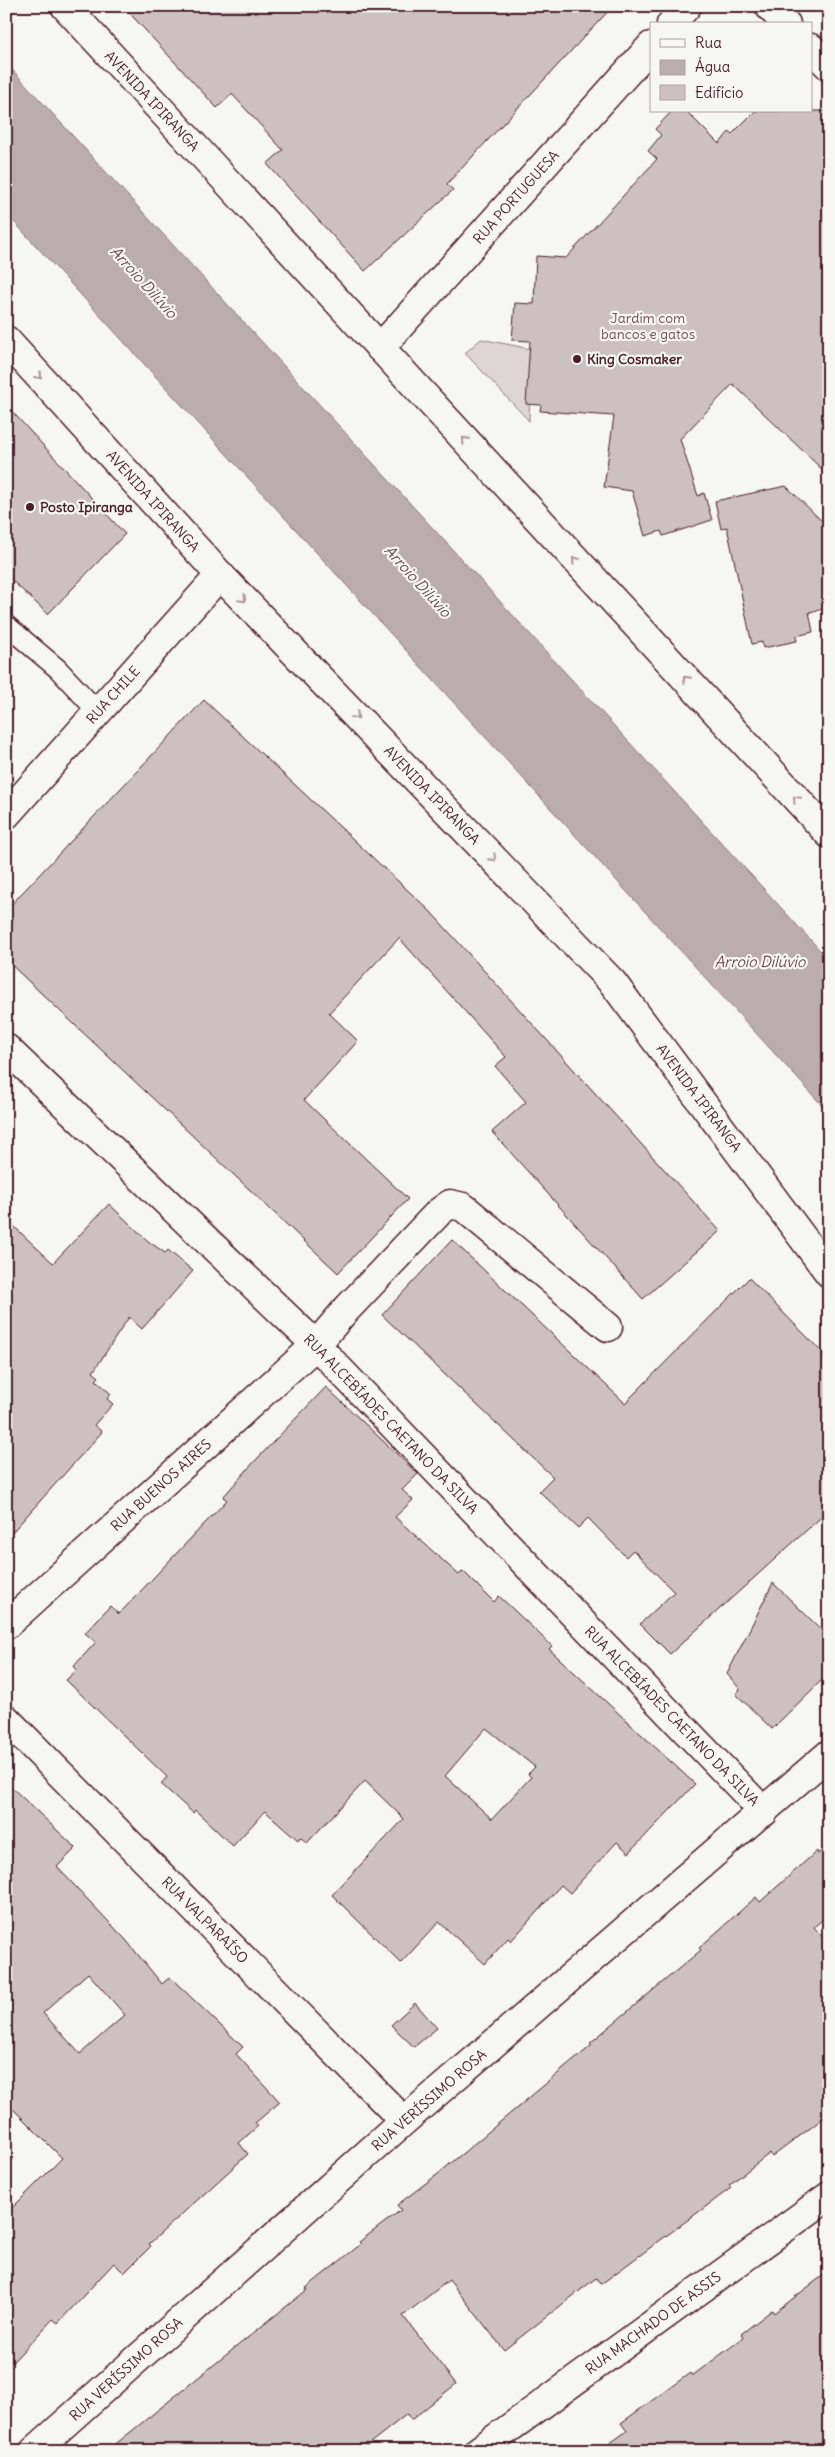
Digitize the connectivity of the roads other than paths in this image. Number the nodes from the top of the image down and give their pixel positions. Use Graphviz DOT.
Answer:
graph roads {
  1 [pos="65,6"];
  2 [pos="687,6"];
  3 [pos="769,6"];
  4 [pos="673,22"];
  5 [pos="784,22"];
  6 [pos="650,47"];
  7 [pos="812,49"];
  8 [pos="829,66"];
  9 [pos="6,340"];
  10 [pos="380,348"];
  11 [pos="220,575"];
  12 [pos="6,625"];
  13 [pos="98,712"];
  14 [pos="6,815"];
  15 [pos="829,834"];
  16 [pos="6,1048"];
  17 [pos="829,1273"];
  18 [pos="608,1327"];
  19 [pos="316,1345"];
  20 [pos="6,1625"];
  21 [pos="6,1719"];
  22 [pos="829,1754"];
  23 [pos="764,1812"];
  24 [pos="404,2121"];
  25 [pos="829,2196"];
  26 [pos="34,2451"];
  27 [pos="478,2451"];
  1 -- 10 [label="street, AVENIDA IPIRANGA"];
  2 -- 4 [label="street"];
  3 -- 5 [label="street"];
  6 -- 10 [label="street, RUA PORTUGUESA"];
  7 -- 8 [label="street"];
  9 -- 11 [label="street, AVENIDA IPIRANGA, one-way"];
  15 -- 10 [label="street, AVENIDA IPIRANGA, one-way"];
  11 -- 13 [label="street, RUA CHILE"];
  11 -- 17 [label="street, AVENIDA IPIRANGA, one-way"];
  12 -- 13 [label="lane"];
  13 -- 14 [label="street, RUA CHILE"];
  16 -- 19 [label="street, RUA ALCEBÍADES CAETANO DA SILVA"];
  18 -- 19 [label="street, RUA BUENOS AIRES"];
  19 -- 20 [label="street, RUA BUENOS AIRES"];
  19 -- 23 [label="street, RUA ALCEBÍADES CAETANO DA SILVA"];
  21 -- 24 [label="street, RUA VALPARAÍSO"];
  22 -- 23 [label="street, RUA VERÍSSIMO ROSA"];
  23 -- 24 [label="street, RUA VERÍSSIMO ROSA"];
  24 -- 26 [label="street, RUA VERÍSSIMO ROSA"];
  25 -- 27 [label="street, RUA MACHADO DE ASSIS"];
}
